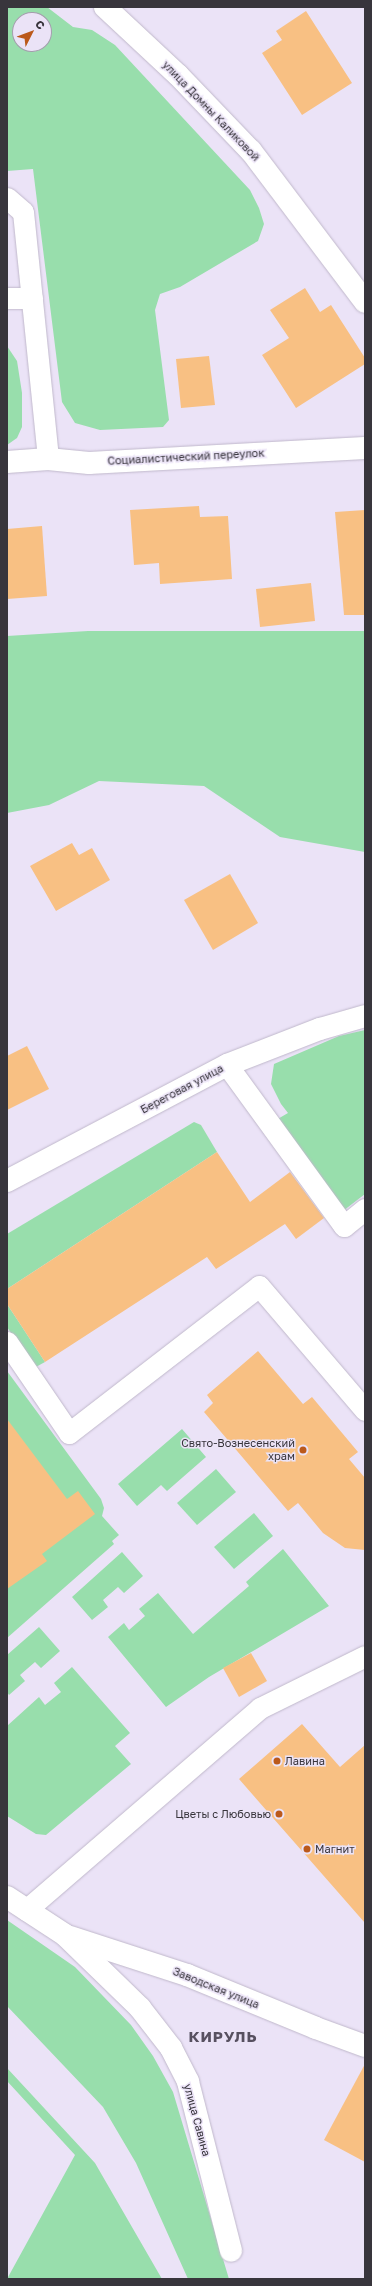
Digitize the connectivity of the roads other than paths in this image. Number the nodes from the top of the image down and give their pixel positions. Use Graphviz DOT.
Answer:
graph roads {
  1 [pos="105,7"];
  2 [pos="7,198"];
  3 [pos="7,298"];
  4 [pos="32,298"];
  5 [pos="365,302"];
  6 [pos="365,448"];
  7 [pos="48,459"];
  8 [pos="7,462"];
  9 [pos="365,1016"];
  10 [pos="227,1065"];
  11 [pos="7,1181"];
  12 [pos="365,1209"];
  13 [pos="7,1342"];
  14 [pos="365,1410"];
  15 [pos="365,1656"];
  16 [pos="7,1897"];
  17 [pos="26,1910"];
  18 [pos="65,1935"];
  19 [pos="365,2046"];
  20 [pos="231,2251"];
  1 -- 5 [label="street, улица Домны Каликовой"];
  2 -- 4 [label="lane"];
  3 -- 4 [label="lane"];
  4 -- 7 [label="lane"];
  6 -- 7 [label="street, Социалистический переулок"];
  7 -- 8 [label="street, Социалистический переулок"];
  9 -- 10 [label="street, Береговая улица"];
  10 -- 11 [label="street, Береговая улица"];
  10 -- 12 [label="lane"];
  13 -- 14 [label="lane"];
  15 -- 17 [label="lane"];
  16 -- 17 [label="street"];
  17 -- 18 [label="street"];
  18 -- 19 [label="street, Заводская улица"];
  18 -- 20 [label="street, улица Савина"];
}
